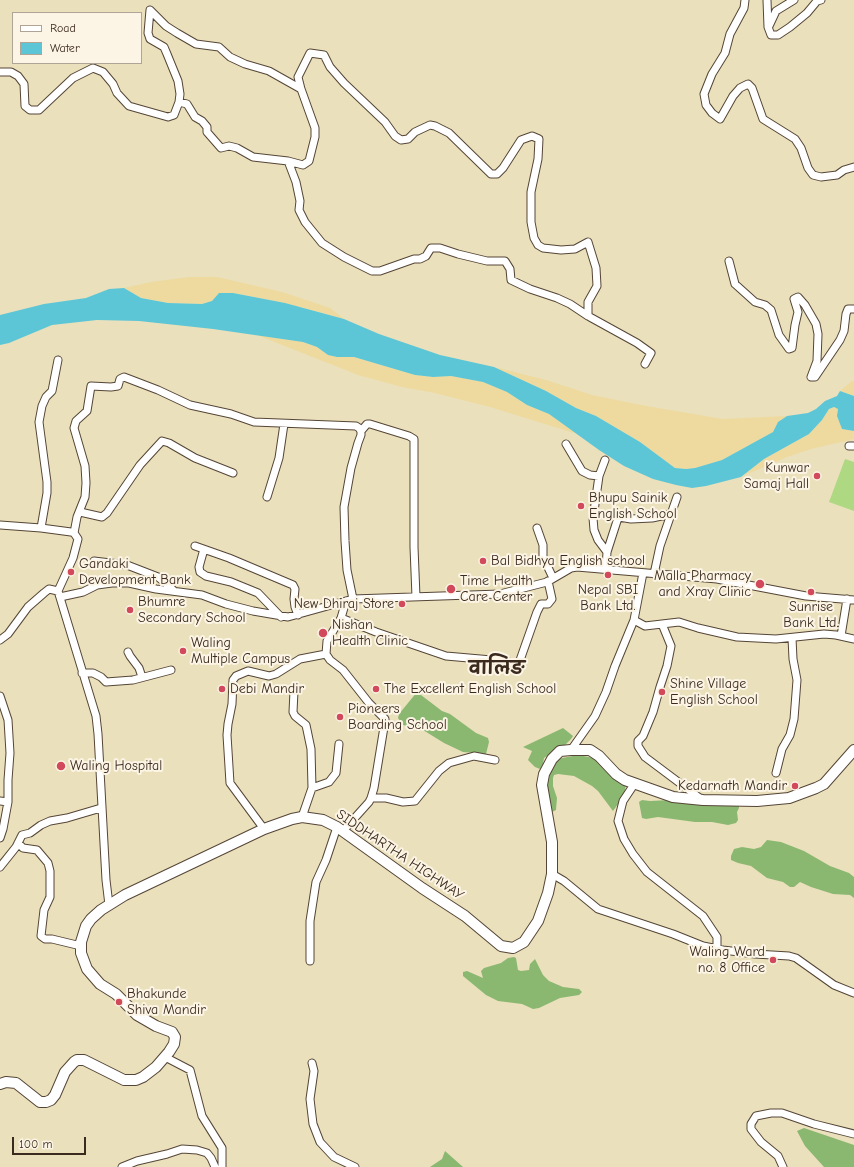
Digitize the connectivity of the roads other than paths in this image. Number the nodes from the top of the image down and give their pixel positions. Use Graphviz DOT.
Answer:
graph roads {
  1 [pos="745,0"];
  2 [pos="767,0"];
  3 [pos="794,0"];
  4 [pos="821,0"];
  5 [pos="768,28"];
  6 [pos="0,72"];
  7 [pos="301,89"];
  8 [pos="179,102"];
  9 [pos="288,161"];
  10 [pos="854,167"];
  11 [pos="729,261"];
  12 [pos="854,308"];
  13 [pos="588,316"];
  14 [pos="58,360"];
  15 [pos="645,364"];
  16 [pos="284,424"];
  17 [pos="361,431"];
  18 [pos="566,444"];
  19 [pos="606,460"];
  20 [pos="233,473"];
  21 [pos="599,476"];
  22 [pos="267,497"];
  23 [pos="677,497"];
  24 [pos="80,512"];
  25 [pos="671,514"];
  26 [pos="0,525"];
  27 [pos="41,528"];
  28 [pos="537,528"];
  29 [pos="74,533"];
  30 [pos="195,546"];
  31 [pos="204,549"];
  32 [pos="607,552"];
  33 [pos="94,561"];
  34 [pos="606,569"];
  35 [pos="643,573"];
  36 [pos="654,574"];
  37 [pos="551,579"];
  38 [pos="174,591"];
  39 [pos="59,594"];
  40 [pos="416,597"];
  41 [pos="350,600"];
  42 [pos="850,600"];
  43 [pos="298,615"];
  44 [pos="281,617"];
  45 [pos="341,618"];
  46 [pos="634,620"];
  47 [pos="662,624"];
  48 [pos="841,636"];
  49 [pos="792,638"];
  50 [pos="854,639"];
  51 [pos="0,640"];
  52 [pos="128,652"];
  53 [pos="326,654"];
  54 [pos="171,670"];
  55 [pos="82,673"];
  56 [pos="142,677"];
  57 [pos="294,691"];
  58 [pos="0,696"];
  59 [pos="2,708"];
  60 [pos="339,744"];
  61 [pos="571,750"];
  62 [pos="854,750"];
  63 [pos="495,760"];
  64 [pos="776,773"];
  65 [pos="635,783"];
  66 [pos="312,788"];
  67 [pos="371,798"];
  68 [pos="703,800"];
  69 [pos="0,801"];
  70 [pos="8,802"];
  71 [pos="101,808"];
  72 [pos="302,817"];
  73 [pos="264,829"];
  74 [pos="340,829"];
  75 [pos="0,838"];
  76 [pos="18,843"];
  77 [pos="0,867"];
  78 [pos="552,874"];
  79 [pos="109,905"];
  80 [pos="81,946"];
  81 [pos="717,949"];
  82 [pos="310,961"];
  83 [pos="854,993"];
  84 [pos="165,1057"];
  85 [pos="312,1063"];
  86 [pos="0,1084"];
  87 [pos="854,1134"];
  88 [pos="122,1167"];
  89 [pos="215,1167"];
  90 [pos="222,1167"];
  91 [pos="355,1167"];
  92 [pos="783,1167"];
  1 -- 10 [label="street"];
  2 -- 5 [label="street"];
  3 -- 5 [label="street"];
  4 -- 5 [label="street"];
  6 -- 8 [label="street"];
  7 -- 8 [label="street"];
  7 -- 9 [label="street"];
  7 -- 13 [label="street"];
  8 -- 9 [label="street"];
  9 -- 13 [label="street"];
  11 -- 12 [label="street"];
  13 -- 15 [label="street"];
  14 -- 27 [label="street"];
  16 -- 17 [label="street"];
  16 -- 22 [label="street"];
  16 -- 24 [label="street"];
  17 -- 40 [label="street"];
  17 -- 41 [label="street"];
  18 -- 21 [label="street"];
  19 -- 21 [label="street"];
  20 -- 24 [label="street"];
  21 -- 32 [label="street"];
  23 -- 25 [label="street"];
  24 -- 29 [label="street"];
  25 -- 32 [label="street"];
  25 -- 36 [label="street"];
  26 -- 27 [label="street"];
  27 -- 29 [label="street"];
  28 -- 37 [label="street"];
  29 -- 39 [label="street"];
  30 -- 31 [label="street"];
  31 -- 43 [label="street"];
  31 -- 44 [label="street"];
  32 -- 34 [label="street"];
  33 -- 38 [label="street"];
  34 -- 35 [label="street"];
  34 -- 37 [label="street"];
  35 -- 36 [label="street"];
  35 -- 46 [label="street"];
  36 -- 42 [label="street"];
  37 -- 40 [label="street"];
  37 -- 45 [label="street"];
  38 -- 39 [label="street"];
  38 -- 44 [label="street"];
  39 -- 51 [label="street"];
  39 -- 55 [label="street"];
  40 -- 41 [label="street"];
  41 -- 43 [label="street"];
  41 -- 45 [label="street"];
  42 -- 48 [label="street"];
  43 -- 44 [label="street"];
  45 -- 53 [label="street"];
  46 -- 47 [label="street"];
  46 -- 61 [label="street"];
  47 -- 49 [label="street"];
  47 -- 68 [label="street"];
  48 -- 49 [label="street"];
  48 -- 50 [label="street"];
  49 -- 64 [label="street"];
  52 -- 56 [label="street"];
  53 -- 67 [label="street"];
  53 -- 73 [label="street"];
  54 -- 56 [label="street"];
  55 -- 56 [label="street"];
  55 -- 71 [label="street"];
  57 -- 66 [label="street"];
  58 -- 59 [label="street"];
  59 -- 70 [label="street"];
  60 -- 66 [label="street"];
  61 -- 65 [label="highway, SIDDHARTHA HIGHWAY"];
  61 -- 78 [label="highway, SIDDHARTHA HIGHWAY"];
  62 -- 68 [label="highway, SIDDHARTHA HIGHWAY"];
  63 -- 67 [label="street"];
  65 -- 68 [label="highway, SIDDHARTHA HIGHWAY"];
  65 -- 81 [label="street"];
  66 -- 72 [label="street"];
  67 -- 74 [label="street"];
  69 -- 70 [label="street"];
  70 -- 75 [label="street"];
  71 -- 76 [label="street"];
  71 -- 79 [label="street"];
  72 -- 73 [label="highway, SIDDHARTHA HIGHWAY"];
  72 -- 74 [label="highway, SIDDHARTHA HIGHWAY"];
  73 -- 79 [label="highway, SIDDHARTHA HIGHWAY"];
  74 -- 78 [label="highway, SIDDHARTHA HIGHWAY"];
  74 -- 82 [label="street"];
  76 -- 77 [label="street"];
  76 -- 80 [label="street"];
  78 -- 81 [label="street"];
  79 -- 80 [label="highway, SIDDHARTHA HIGHWAY"];
  80 -- 84 [label="highway, SIDDHARTHA HIGHWAY"];
  81 -- 83 [label="street"];
  84 -- 86 [label="highway, SIDDHARTHA HIGHWAY"];
  84 -- 90 [label="street"];
  85 -- 91 [label="street"];
  87 -- 92 [label="street"];
  88 -- 89 [label="street"];
}
